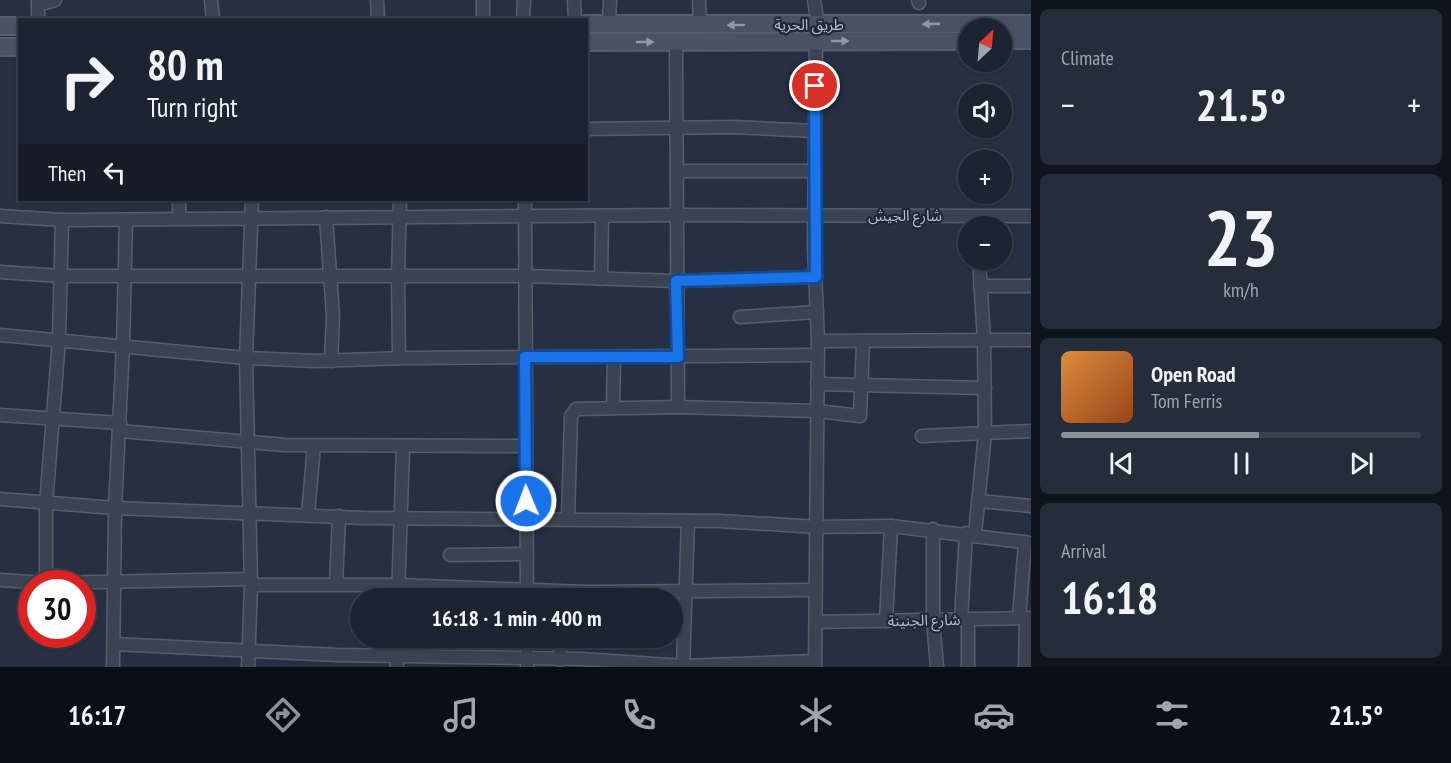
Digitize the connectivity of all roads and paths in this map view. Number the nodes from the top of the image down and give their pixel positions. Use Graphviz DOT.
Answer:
graph roads {
  1 [pos="55,0"];
  2 [pos="211,0"];
  3 [pos="377,0"];
  4 [pos="483,0"];
  5 [pos="524,0"];
  6 [pos="574,0"];
  7 [pos="610,0"];
  8 [pos="699,0"];
  9 [pos="814,0"];
  10 [pos="38,2"];
  11 [pos="38,18"];
  12 [pos="213,18"];
  13 [pos="378,18"];
  14 [pos="483,18"];
  15 [pos="523,18"];
  16 [pos="575,18"];
  17 [pos="588,24"];
  18 [pos="609,24"];
  19 [pos="818,24"];
  20 [pos="1031,24"];
  21 [pos="700,25"];
  22 [pos="0,26"];
  23 [pos="18,26"];
  24 [pos="958,40"];
  25 [pos="1012,40"];
  26 [pos="1031,40"];
  27 [pos="816,41"];
  28 [pos="588,42"];
  29 [pos="676,42"];
  30 [pos="0,47"];
  31 [pos="18,47"];
  32 [pos="676,126"];
  33 [pos="588,129"];
  34 [pos="815,131"];
  35 [pos="677,171"];
  36 [pos="814,171"];
  37 [pos="179,201"];
  38 [pos="252,201"];
  39 [pos="400,201"];
  40 [pos="525,201"];
  41 [pos="676,215"];
  42 [pos="816,215"];
  43 [pos="0,216"];
  44 [pos="524,216"];
  45 [pos="602,216"];
  46 [pos="1031,216"];
  47 [pos="326,217"];
  48 [pos="400,217"];
  49 [pos="179,218"];
  50 [pos="252,218"];
  51 [pos="1012,218"];
  52 [pos="126,219"];
  53 [pos="62,220"];
  54 [pos="958,220"];
  55 [pos="980,270"];
  56 [pos="0,272"];
  57 [pos="125,275"];
  58 [pos="251,275"];
  59 [pos="60,276"];
  60 [pos="330,276"];
  61 [pos="398,276"];
  62 [pos="526,276"];
  63 [pos="816,277"];
  64 [pos="601,279"];
  65 [pos="676,281"];
  66 [pos="980,286"];
  67 [pos="1031,286"];
  68 [pos="817,312"];
  69 [pos="740,317"];
  70 [pos="0,335"];
  71 [pos="59,340"];
  72 [pos="984,340"];
  73 [pos="1031,340"];
  74 [pos="818,341"];
  75 [pos="863,342"];
  76 [pos="123,346"];
  77 [pos="817,355"];
  78 [pos="525,357"];
  79 [pos="678,357"];
  80 [pos="246,358"];
  81 [pos="399,358"];
  82 [pos="614,358"];
  83 [pos="331,361"];
  84 [pos="817,384"];
  85 [pos="860,387"];
  86 [pos="985,388"];
  87 [pos="613,406"];
  88 [pos="678,406"];
  89 [pos="817,411"];
  90 [pos="0,415"];
  91 [pos="53,419"];
  92 [pos="119,427"];
  93 [pos="1031,431"];
  94 [pos="985,433"];
  95 [pos="922,436"];
  96 [pos="247,442"];
  97 [pos="314,446"];
  98 [pos="525,446"];
  99 [pos="403,447"];
  100 [pos="0,500"];
  101 [pos="979,501"];
  102 [pos="46,504"];
  103 [pos="1031,506"];
  104 [pos="115,508"];
  105 [pos="249,513"];
  106 [pos="308,514"];
  107 [pos="339,516"];
  108 [pos="400,518"];
  109 [pos="526,519"];
  110 [pos="568,519"];
  111 [pos="688,521"];
  112 [pos="891,526"];
  113 [pos="817,527"];
  114 [pos="933,530"];
  115 [pos="970,534"];
  116 [pos="1028,542"];
  117 [pos="527,554"];
  118 [pos="450,555"];
  119 [pos="46,570"];
  120 [pos="0,580"];
  121 [pos="18,581"];
  122 [pos="116,581"];
  123 [pos="96,582"];
  124 [pos="250,582"];
  125 [pos="336,585"];
  126 [pos="398,585"];
  127 [pos="441,588"];
  128 [pos="528,588"];
  129 [pos="815,590"];
  130 [pos="683,591"];
  131 [pos="686,591"];
  132 [pos="1025,618"];
  133 [pos="964,619"];
  134 [pos="886,621"];
  135 [pos="933,621"];
  136 [pos="816,622"];
  137 [pos="114,644"];
  138 [pos="526,648"];
  139 [pos="560,648"];
  140 [pos="249,650"];
  141 [pos="560,660"];
  142 [pos="398,661"];
  143 [pos="527,663"];
  144 [pos="815,664"];
  145 [pos="113,667"];
  146 [pos="248,667"];
  147 [pos="683,667"];
  148 [pos="937,667"];
  149 [pos="969,667"];
  150 [pos="1025,667"];
  1 -- 10 [label="street"];
  2 -- 12 [label="street"];
  3 -- 13 [label="street"];
  4 -- 14 [label="street"];
  5 -- 15 [label="street"];
  6 -- 16 [label="street"];
  7 -- 18 [label="street"];
  8 -- 21 [label="street"];
  9 -- 19 [label="street"];
  10 -- 11 [label="street"];
  17 -- 18 [label="main road, طريق الحرية"];
  18 -- 21 [label="main road, طريق الحرية"];
  20 -- 19 [label="main road, طريق الحرية, one-way"];
  19 -- 21 [label="main road, طريق الحرية, one-way"];
  22 -- 23 [label="main road"];
  27 -- 24 [label="main road, طريق الحرية, one-way"];
  25 -- 26 [label="main road"];
  27 -- 29 [label="main road, طريق الحرية"];
  27 -- 34 [label="street"];
  28 -- 29 [label="main road, طريق الحرية, one-way"];
  29 -- 32 [label="street"];
  30 -- 31 [label="main road"];
  32 -- 33 [label="street"];
  32 -- 34 [label="street"];
  32 -- 35 [label="street"];
  34 -- 36 [label="street"];
  35 -- 36 [label="street"];
  35 -- 41 [label="street"];
  36 -- 42 [label="street"];
  37 -- 49 [label="street"];
  38 -- 50 [label="street"];
  39 -- 48 [label="street"];
  40 -- 44 [label="street"];
  41 -- 42 [label="street, شارع الجيش"];
  41 -- 45 [label="street, شارع الجيش"];
  41 -- 65 [label="street"];
  42 -- 54 [label="street, شارع الجيش"];
  42 -- 63 [label="street"];
  43 -- 53 [label="street, شارع الجيش"];
  44 -- 45 [label="street, شارع الجيش"];
  44 -- 48 [label="street, شارع الجيش"];
  44 -- 62 [label="street"];
  45 -- 64 [label="street"];
  46 -- 51 [label="street, شارع الجيش"];
  47 -- 48 [label="street, شارع الجيش"];
  47 -- 50 [label="street, شارع الجيش"];
  47 -- 60 [label="street"];
  48 -- 61 [label="street"];
  49 -- 50 [label="street, شارع الجيش"];
  49 -- 52 [label="street, شارع الجيش"];
  50 -- 58 [label="street"];
  52 -- 53 [label="street, شارع الجيش"];
  52 -- 57 [label="street"];
  53 -- 59 [label="street"];
  55 -- 66 [label="street"];
  56 -- 59 [label="street"];
  57 -- 58 [label="street"];
  57 -- 59 [label="street"];
  57 -- 76 [label="street"];
  58 -- 60 [label="street"];
  58 -- 80 [label="street"];
  59 -- 71 [label="street"];
  60 -- 61 [label="street"];
  60 -- 83 [label="street"];
  61 -- 62 [label="street"];
  61 -- 81 [label="street"];
  62 -- 64 [label="street"];
  62 -- 78 [label="street"];
  63 -- 65 [label="street"];
  63 -- 68 [label="street"];
  64 -- 65 [label="street"];
  65 -- 79 [label="street"];
  66 -- 67 [label="street"];
  66 -- 72 [label="street"];
  68 -- 69 [label="street"];
  68 -- 74 [label="street"];
  70 -- 71 [label="street"];
  71 -- 76 [label="street"];
  71 -- 91 [label="street"];
  72 -- 73 [label="street"];
  72 -- 75 [label="street"];
  72 -- 86 [label="street"];
  74 -- 75 [label="street"];
  74 -- 77 [label="street"];
  75 -- 85 [label="street"];
  76 -- 80 [label="street"];
  76 -- 92 [label="street"];
  77 -- 79 [label="street"];
  77 -- 84 [label="street"];
  78 -- 81 [label="street"];
  78 -- 82 [label="street"];
  78 -- 98 [label="street"];
  79 -- 82 [label="street"];
  79 -- 88 [label="street"];
  80 -- 83 [label="street"];
  80 -- 96 [label="street"];
  81 -- 83 [label="street"];
  82 -- 87 [label="street"];
  84 -- 85 [label="street"];
  84 -- 89 [label="street"];
  85 -- 86 [label="street"];
  85 -- 89 [label="street"];
  86 -- 94 [label="street"];
  87 -- 88 [label="street"];
  87 -- 110 [label="street"];
  88 -- 89 [label="street"];
  89 -- 113 [label="street"];
  90 -- 91 [label="street"];
  91 -- 92 [label="street"];
  91 -- 102 [label="street"];
  92 -- 96 [label="street"];
  92 -- 104 [label="street"];
  93 -- 94 [label="street"];
  94 -- 95 [label="street"];
  94 -- 101 [label="street"];
  96 -- 97 [label="street"];
  96 -- 105 [label="street"];
  97 -- 99 [label="street"];
  97 -- 106 [label="street"];
  98 -- 99 [label="street"];
  98 -- 109 [label="street"];
  99 -- 108 [label="street"];
  100 -- 102 [label="street"];
  101 -- 103 [label="street"];
  101 -- 115 [label="street"];
  102 -- 104 [label="street"];
  102 -- 119 [label="street"];
  104 -- 105 [label="street"];
  104 -- 122 [label="street"];
  105 -- 106 [label="street"];
  105 -- 124 [label="street"];
  106 -- 107 [label="street"];
  107 -- 108 [label="street"];
  107 -- 125 [label="street"];
  108 -- 109 [label="street"];
  108 -- 126 [label="street"];
  109 -- 110 [label="street"];
  109 -- 117 [label="street"];
  110 -- 111 [label="street"];
  111 -- 113 [label="street"];
  111 -- 131 [label="street"];
  112 -- 113 [label="street"];
  112 -- 114 [label="street"];
  112 -- 134 [label="street"];
  113 -- 129 [label="street"];
  114 -- 115 [label="street"];
  114 -- 135 [label="street"];
  115 -- 116 [label="street"];
  115 -- 133 [label="street"];
  116 -- 132 [label="street"];
  117 -- 118 [label="street"];
  117 -- 128 [label="street"];
  120 -- 121 [label="street"];
  122 -- 123 [label="street"];
  122 -- 124 [label="street"];
  122 -- 137 [label="street"];
  124 -- 125 [label="street"];
  124 -- 140 [label="street"];
  125 -- 126 [label="street"];
  126 -- 127 [label="street"];
  129 -- 131 [label="street"];
  129 -- 136 [label="street"];
  130 -- 131 [label="street"];
  131 -- 147 [label="street"];
  132 -- 133 [label="street, شارع الجنينة"];
  132 -- 150 [label="street"];
  133 -- 135 [label="street, شارع الجنينة"];
  133 -- 149 [label="street"];
  134 -- 135 [label="street, شارع الجنينة"];
  134 -- 136 [label="street, شارع الجنينة"];
  135 -- 148 [label="street"];
  136 -- 144 [label="street"];
  137 -- 140 [label="street"];
  137 -- 145 [label="street"];
  138 -- 143 [label="street"];
  139 -- 141 [label="street"];
  140 -- 142 [label="street"];
  140 -- 146 [label="street"];
  141 -- 143 [label="street"];
  141 -- 147 [label="street"];
  142 -- 143 [label="street"];
  144 -- 147 [label="street"];
}
